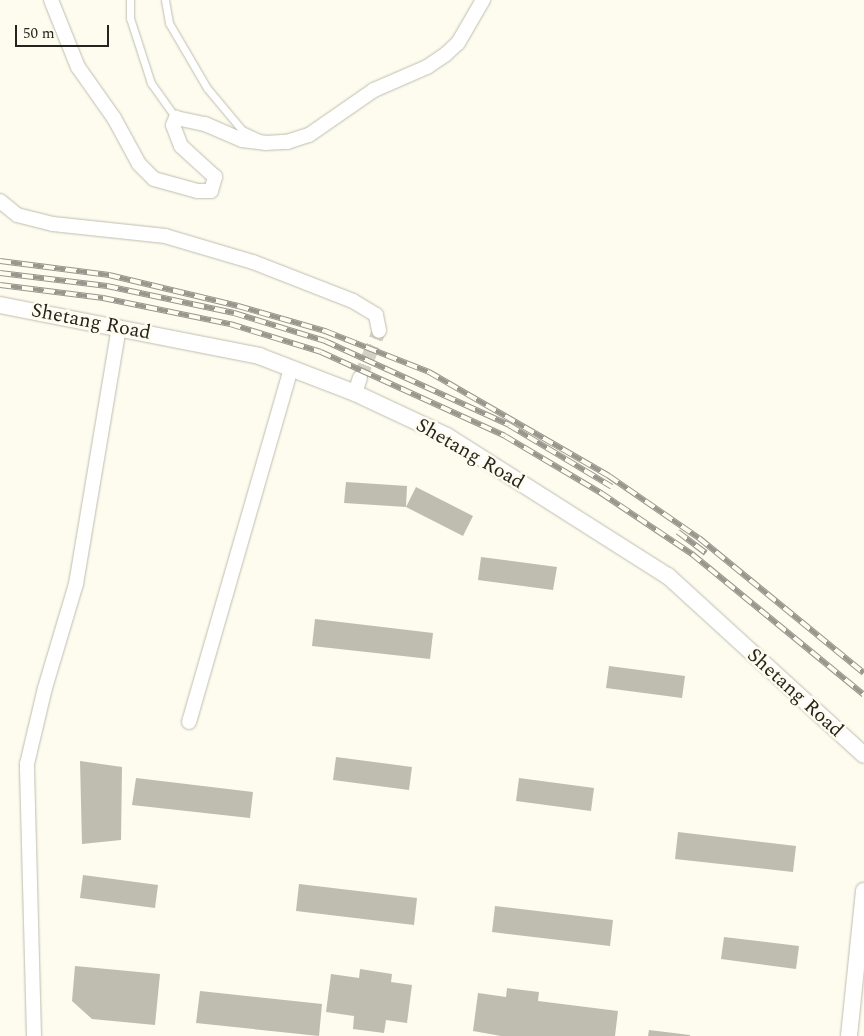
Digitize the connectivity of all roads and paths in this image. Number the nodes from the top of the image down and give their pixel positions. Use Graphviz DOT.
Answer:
graph roads {
  1 [pos="51,0"];
  2 [pos="130,0"];
  3 [pos="165,0"];
  4 [pos="483,0"];
  5 [pos="176,118"];
  6 [pos="265,143"];
  7 [pos="0,201"];
  8 [pos="0,305"];
  9 [pos="119,328"];
  10 [pos="378,331"];
  11 [pos="292,368"];
  12 [pos="190,722"];
  13 [pos="864,755"];
  14 [pos="864,891"];
  15 [pos="34,1036"];
  16 [pos="849,1036"];
  1 -- 5 [label="street"];
  2 -- 5 [label="lane"];
  3 -- 6 [label="lane"];
  4 -- 6 [label="street"];
  5 -- 6 [label="street"];
  7 -- 10 [label="street"];
  8 -- 9 [label="street, Shetang Road"];
  9 -- 11 [label="street, Shetang Road"];
  9 -- 15 [label="street"];
  11 -- 12 [label="street"];
  11 -- 13 [label="street, Shetang Road"];
  14 -- 16 [label="street"];
}
